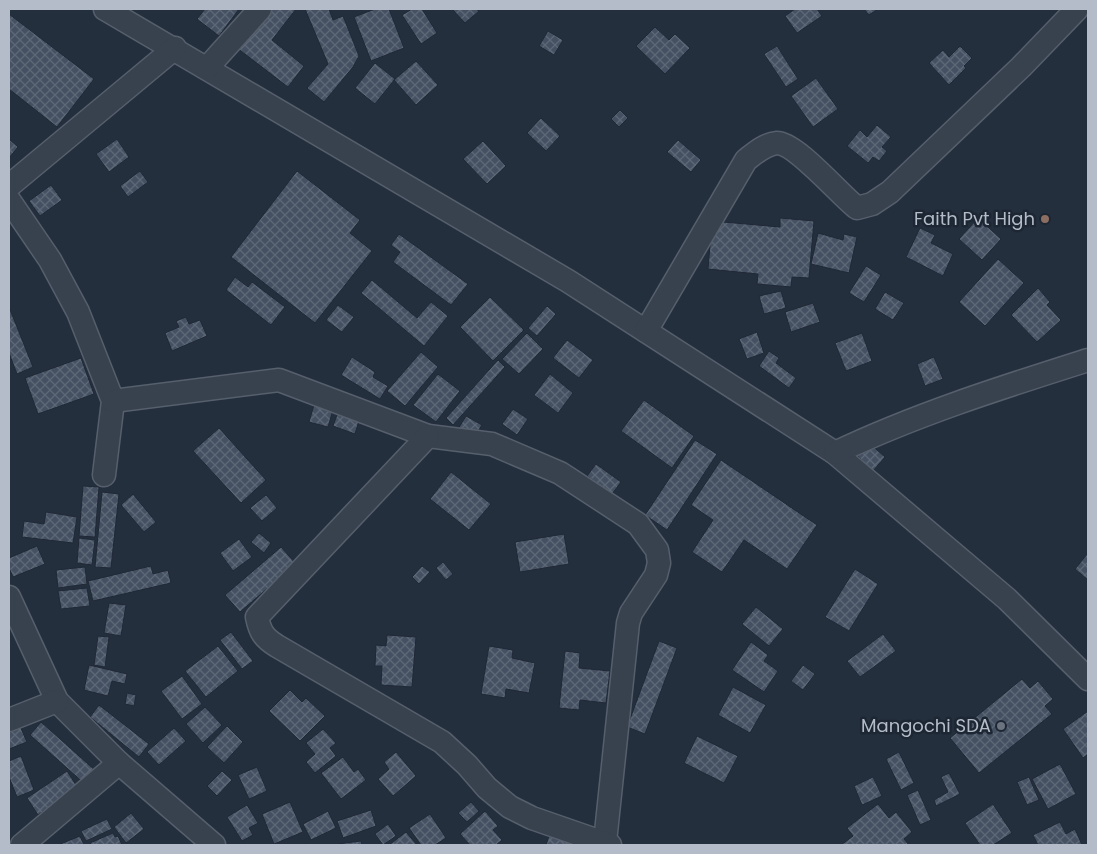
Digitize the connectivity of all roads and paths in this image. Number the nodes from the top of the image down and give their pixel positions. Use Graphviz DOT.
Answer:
graph roads {
  1 [pos="105,9"];
  2 [pos="260,9"];
  3 [pos="1077,9"];
  4 [pos="175,48"];
  5 [pos="208,68"];
  6 [pos="9,186"];
  7 [pos="9,200"];
  8 [pos="646,331"];
  9 [pos="1088,360"];
  10 [pos="113,401"];
  11 [pos="428,436"];
  12 [pos="836,453"];
  13 [pos="104,475"];
  14 [pos="9,597"];
  15 [pos="1088,679"];
  16 [pos="57,701"];
  17 [pos="9,720"];
  18 [pos="119,763"];
  19 [pos="607,844"];
  20 [pos="22,845"];
  21 [pos="214,845"];
  1 -- 4 [label="street"];
  2 -- 5 [label="street"];
  3 -- 8 [label="street"];
  4 -- 5 [label="street"];
  4 -- 6 [label="street"];
  5 -- 8 [label="street"];
  7 -- 10 [label="street"];
  8 -- 12 [label="street"];
  9 -- 12 [label="street"];
  10 -- 11 [label="street"];
  10 -- 13 [label="street"];
  11 -- 19 [label="street"];
  11 -- 19 [label="street"];
  12 -- 15 [label="street"];
  14 -- 16 [label="street"];
  16 -- 17 [label="street"];
  16 -- 18 [label="street"];
  18 -- 20 [label="street"];
  18 -- 21 [label="street"];
}
